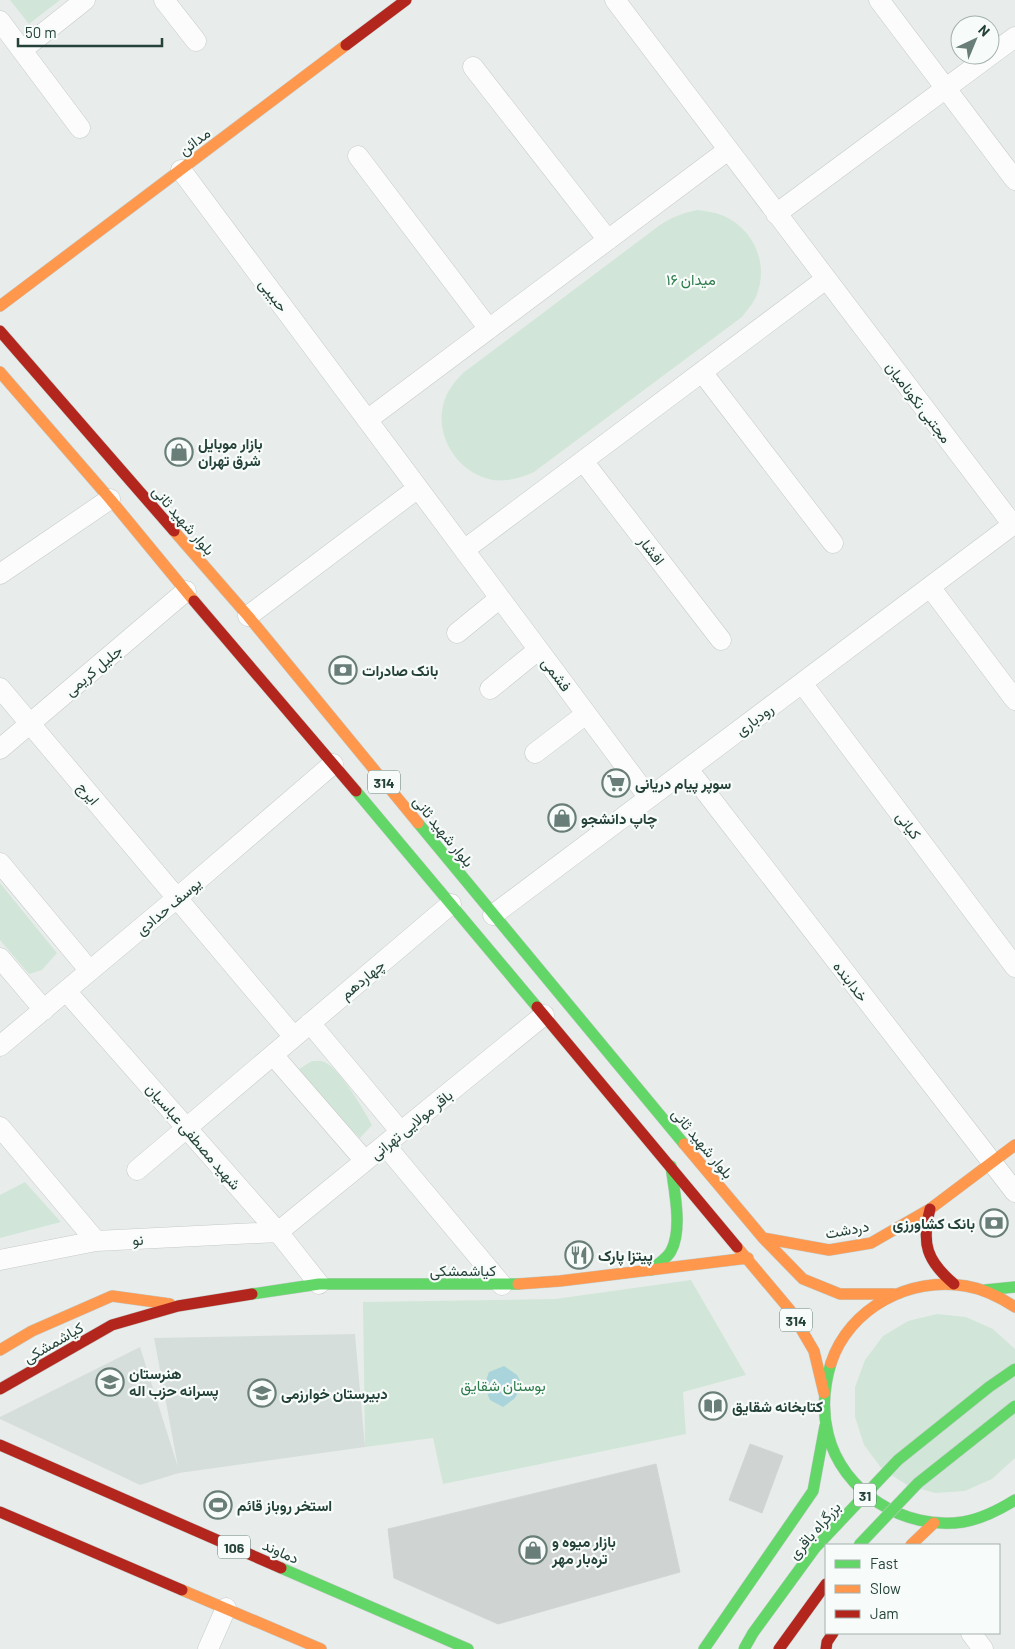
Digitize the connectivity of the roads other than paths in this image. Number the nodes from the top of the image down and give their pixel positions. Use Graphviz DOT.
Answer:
graph roads {
  1 [pos="85,0"];
  2 [pos="164,0"];
  3 [pos="406,0"];
  4 [pos="615,0"];
  5 [pos="879,0"];
  6 [pos="0,21"];
  7 [pos="1015,37"];
  8 [pos="196,41"];
  9 [pos="22,50"];
  10 [pos="473,67"];
  11 [pos="946,88"];
  12 [pos="80,128"];
  13 [pos="728,150"];
  14 [pos="358,156"];
  15 [pos="181,170"];
  16 [pos="1015,180"];
  17 [pos="776,214"];
  18 [pos="608,240"];
  19 [pos="826,279"];
  20 [pos="0,306"];
  21 [pos="489,329"];
  22 [pos="0,331"];
  23 [pos="0,372"];
  24 [pos="702,372"];
  25 [pos="367,420"];
  26 [pos="583,461"];
  27 [pos="418,488"];
  28 [pos="110,499"];
  29 [pos="1014,524"];
  30 [pos="833,543"];
  31 [pos="464,550"];
  32 [pos="0,574"];
  33 [pos="930,587"];
  34 [pos="186,591"];
  35 [pos="500,598"];
  36 [pos="248,616"];
  37 [pos="457,633"];
  38 [pos="721,640"];
  39 [pos="538,650"];
  40 [pos="802,683"];
  41 [pos="0,688"];
  42 [pos="490,689"];
  43 [pos="1015,700"];
  44 [pos="310,714"];
  45 [pos="586,714"];
  46 [pos="30,724"];
  47 [pos="0,749"];
  48 [pos="535,753"];
  49 [pos="333,764"];
  50 [pos="688,769"];
  51 [pos="649,798"];
  52 [pos="0,863"];
  53 [pos="177,898"];
  54 [pos="451,904"];
  55 [pos="493,915"];
  56 [pos="0,958"];
  57 [pos="1015,967"];
  58 [pos="90,971"];
  59 [pos="66,991"];
  60 [pos="44,1010"];
  61 [pos="544,1015"];
  62 [pos="310,1023"];
  63 [pos="294,1037"];
  64 [pos="0,1046"];
  65 [pos="273,1055"];
  66 [pos="0,1127"];
  67 [pos="187,1128"];
  68 [pos="401,1132"];
  69 [pos="385,1145"];
  70 [pos="1015,1145"];
  71 [pos="365,1161"];
  72 [pos="992,1163"];
  73 [pos="671,1166"];
  74 [pos="137,1170"];
  75 [pos="1015,1192"];
  76 [pos="930,1209"];
  77 [pos="278,1232"];
  78 [pos="763,1238"];
  79 [pos="96,1242"];
  80 [pos="748,1258"];
  81 [pos="0,1260"];
  82 [pos="651,1270"];
  83 [pos="319,1284"];
  84 [pos="954,1284"];
  85 [pos="502,1285"];
  86 [pos="1015,1286"];
  87 [pos="985,1290"];
  88 [pos="894,1294"];
  89 [pos="178,1306"];
  90 [pos="1015,1307"];
  91 [pos="0,1350"];
  92 [pos="1015,1369"];
  93 [pos="0,1389"];
  94 [pos="824,1393"];
  95 [pos="1015,1406"];
  96 [pos="826,1424"];
  97 [pos="0,1445"];
  98 [pos="1015,1500"];
  99 [pos="0,1512"];
  100 [pos="934,1524"];
  101 [pos="860,1544"];
  102 [pos="912,1544"];
  103 [pos="825,1585"];
  104 [pos="226,1608"];
  105 [pos="832,1634"];
  106 [pos="972,1634"];
  107 [pos="208,1649"];
  108 [pos="321,1649"];
  109 [pos="468,1649"];
  110 [pos="704,1649"];
  111 [pos="744,1649"];
  112 [pos="779,1649"];
  113 [pos="826,1649"];
  114 [pos="983,1649"];
  1 -- 9 [label="street"];
  2 -- 8 [label="street"];
  3 -- 15 [label="main road, مدائن"];
  4 -- 13 [label="street"];
  5 -- 11 [label="street"];
  6 -- 9 [label="street"];
  7 -- 11 [label="street"];
  9 -- 12 [label="street"];
  10 -- 18 [label="street"];
  11 -- 16 [label="street"];
  11 -- 17 [label="street"];
  13 -- 17 [label="street"];
  13 -- 18 [label="street"];
  14 -- 21 [label="street"];
  15 -- 20 [label="main road, مدائن"];
  15 -- 25 [label="street, حبیبی"];
  17 -- 19 [label="street"];
  18 -- 21 [label="street"];
  19 -- 24 [label="street"];
  19 -- 29 [label="street, مجتبی نکونامیان"];
  21 -- 25 [label="street"];
  22 -- 36 [label="main road, بلوار شهید ثانی / 314"];
  23 -- 28 [label="main road, بلوار شهید ثانی / 314"];
  24 -- 26 [label="street"];
  24 -- 30 [label="street"];
  25 -- 27 [label="street"];
  26 -- 31 [label="street"];
  26 -- 38 [label="street, افشار"];
  27 -- 31 [label="street"];
  27 -- 36 [label="street"];
  28 -- 32 [label="street"];
  28 -- 34 [label="main road, بلوار شهید ثانی / 314"];
  29 -- 33 [label="street, رودباری"];
  31 -- 35 [label="street, فشمی"];
  33 -- 40 [label="street, رودباری"];
  33 -- 43 [label="street"];
  34 -- 44 [label="main road, بلوار شهید ثانی / 314"];
  34 -- 46 [label="street, جلیل کریمی"];
  35 -- 37 [label="street"];
  35 -- 39 [label="street, فشمی"];
  36 -- 44 [label="main road, بلوار شهید ثانی / 314"];
  39 -- 42 [label="street"];
  39 -- 45 [label="street, فشمی"];
  40 -- 50 [label="street, رودباری"];
  40 -- 57 [label="street, کیانی"];
  41 -- 46 [label="street, ایرج"];
  44 -- 49 [label="main road, بلوار شهید ثانی / 314"];
  44 -- 55 [label="main road, بلوار شهید ثانی / 314"];
  45 -- 48 [label="street"];
  45 -- 51 [label="street, فشمی"];
  46 -- 47 [label="street, جلیل کریمی"];
  46 -- 53 [label="street, ایرج"];
  49 -- 53 [label="street, یوسف حدادی"];
  49 -- 54 [label="main road, بلوار شهید ثانی / 314"];
  50 -- 51 [label="street, رودباری"];
  50 -- 72 [label="street, خدابنده"];
  51 -- 55 [label="street, رودباری"];
  52 -- 58 [label="street"];
  53 -- 58 [label="street, یوسف حدادی"];
  53 -- 63 [label="street, ایرج"];
  54 -- 61 [label="main road, بلوار شهید ثانی / 314"];
  54 -- 62 [label="street, چهاردهم"];
  55 -- 78 [label="main road, بلوار شهید ثانی / 314"];
  56 -- 60 [label="street"];
  58 -- 59 [label="street, یوسف حدادی"];
  59 -- 60 [label="street, یوسف حدادی"];
  59 -- 67 [label="street, شهید مصطفی عباسیان"];
  60 -- 64 [label="street, یوسف حدادی"];
  61 -- 68 [label="street, باقر مولایی تهرانی"];
  61 -- 73 [label="main road, بلوار شهید ثانی / 314"];
  62 -- 63 [label="street, چهاردهم"];
  62 -- 68 [label="street"];
  63 -- 65 [label="street, چهاردهم"];
  65 -- 67 [label="street, چهاردهم"];
  65 -- 71 [label="street"];
  66 -- 79 [label="street"];
  67 -- 74 [label="street, چهاردهم"];
  67 -- 77 [label="street, شهید مصطفی عباسیان"];
  68 -- 69 [label="street, باقر مولایی تهرانی"];
  69 -- 71 [label="street, باقر مولایی تهرانی"];
  69 -- 85 [label="street"];
  70 -- 72 [label="main road, دردشت"];
  71 -- 77 [label="street, باقر مولایی تهرانی"];
  72 -- 75 [label="street, خدابنده"];
  72 -- 76 [label="main road, دردشت"];
  73 -- 80 [label="main road, بلوار شهید ثانی / 314"];
  73 -- 82 [label="main road"];
  76 -- 78 [label="main road, دردشت"];
  76 -- 84 [label="main road"];
  77 -- 79 [label="street, نو"];
  77 -- 83 [label="street, شهید مصطفی عباسیان"];
  78 -- 88 [label="main road, بلوار شهید ثانی / 314"];
  79 -- 81 [label="street, نو"];
  80 -- 82 [label="main road, کیاشمشکی"];
  80 -- 94 [label="main road, بلوار شهید ثانی / 314"];
  82 -- 85 [label="main road, کیاشمشکی"];
  83 -- 85 [label="main road, کیاشمشکی"];
  83 -- 89 [label="main road, کیاشمشکی"];
  84 -- 87 [label="main road"];
  84 -- 88 [label="main road"];
  86 -- 87 [label="main road"];
  87 -- 90 [label="main road"];
  88 -- 94 [label="main road"];
  89 -- 91 [label="main road, کیاشمشکی"];
  89 -- 93 [label="main road, کیاشمشکی"];
  92 -- 111 [label="main road, بزرگراه باقری / 31, bridge"];
  94 -- 96 [label="main road"];
  95 -- 101 [label="main road, 31, bridge"];
  96 -- 100 [label="main road"];
  96 -- 110 [label="main road"];
  97 -- 109 [label="main road, دماوند / 106"];
  98 -- 100 [label="main road"];
  99 -- 104 [label="main road"];
  100 -- 102 [label="main road"];
  103 -- 112 [label="main road"];
  104 -- 107 [label="street"];
  104 -- 108 [label="main road"];
  105 -- 113 [label="main road"];
  106 -- 114 [label="street"];
}
